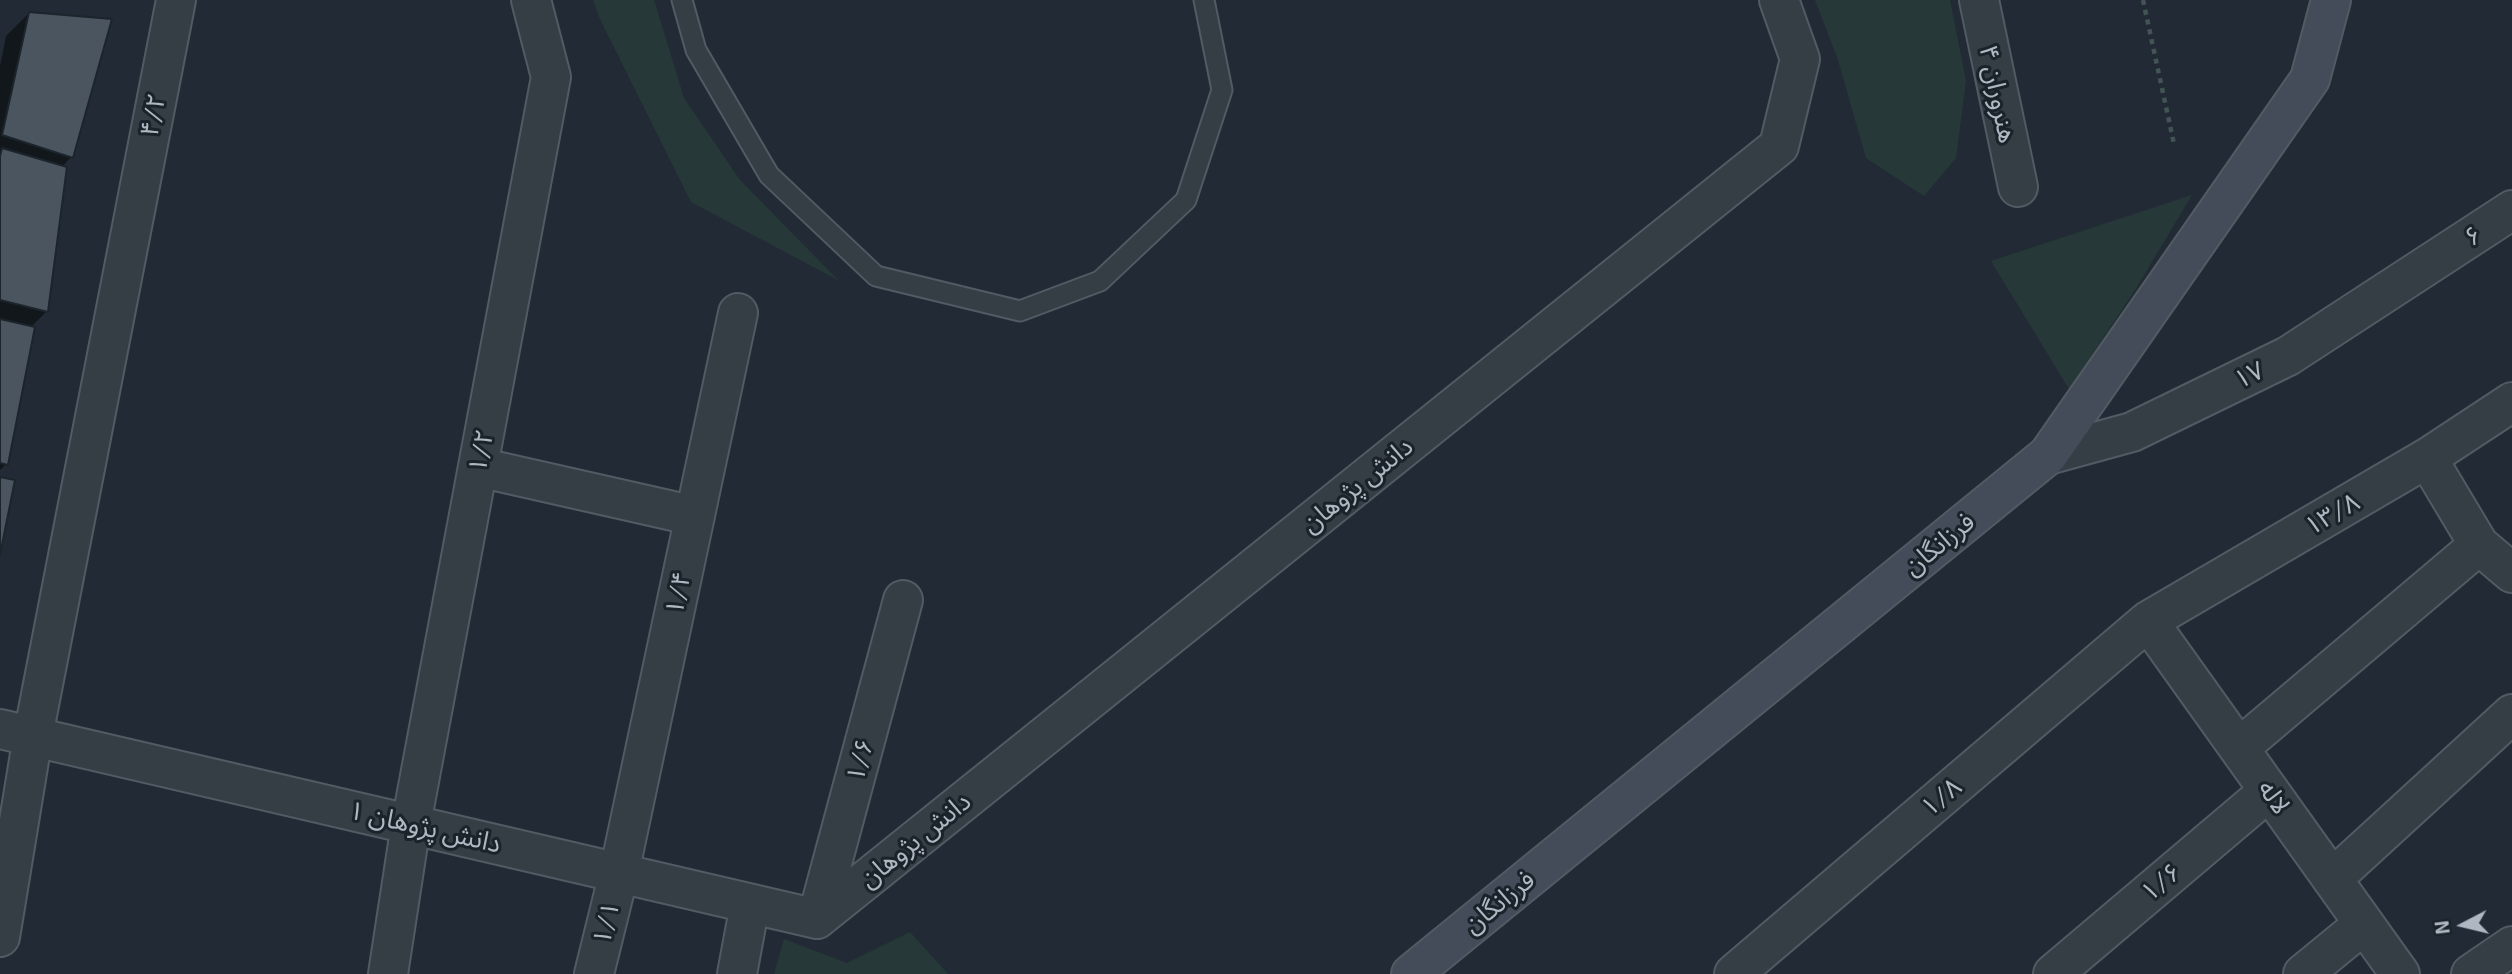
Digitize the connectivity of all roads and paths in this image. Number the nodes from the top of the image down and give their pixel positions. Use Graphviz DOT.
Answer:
graph roads {
  1 [pos="176,0"];
  2 [pos="531,0"];
  3 [pos="682,0"];
  4 [pos="1204,0"];
  5 [pos="1779,0"];
  6 [pos="1979,0"];
  7 [pos="2143,0"];
  8 [pos="2331,0"];
  9 [pos="2174,144"];
  10 [pos="2018,187"];
  11 [pos="2512,210"];
  12 [pos="2434,262"];
  13 [pos="738,313"];
  14 [pos="2512,402"];
  15 [pos="2048,455"];
  16 [pos="2427,458"];
  17 [pos="478,467"];
  18 [pos="695,516"];
  19 [pos="2479,545"];
  20 [pos="2512,573"];
  21 [pos="902,600"];
  22 [pos="2148,621"];
  23 [pos="2512,714"];
  24 [pos="16,732"];
  25 [pos="2239,748"];
  26 [pos="2269,790"];
  27 [pos="411,824"];
  28 [pos="619,873"];
  29 [pos="2332,878"];
  30 [pos="751,904"];
  31 [pos="817,919"];
  32 [pos="2364,924"];
  33 [pos="0,937"];
  34 [pos="2512,946"];
  35 [pos="388,974"];
  36 [pos="594,974"];
  37 [pos="737,974"];
  38 [pos="1411,974"];
  39 [pos="1734,974"];
  40 [pos="2053,974"];
  41 [pos="2303,974"];
  42 [pos="2400,974"];
  43 [pos="2471,974"];
  1 -- 24 [label="street, ۴/۲"];
  2 -- 17 [label="street, ۱/۲"];
  3 -- 4 [label="lane"];
  5 -- 31 [label="street, دانش پژوهان"];
  6 -- 10 [label="street, هنروران ۴"];
  7 -- 9 [label="path"];
  8 -- 15 [label="street, فرزانگان"];
  11 -- 12 [label="street, ۶"];
  12 -- 15 [label="street, ۱۷"];
  13 -- 18 [label="street, ۱/۴"];
  14 -- 16 [label="street, ۱۳/۸"];
  15 -- 38 [label="street, فرزانگان"];
  16 -- 19 [label="street"];
  16 -- 22 [label="street, ۱۳/۸"];
  17 -- 18 [label="street"];
  17 -- 27 [label="street, ۱/۲"];
  18 -- 28 [label="street, ۱/۴"];
  19 -- 20 [label="street"];
  19 -- 25 [label="street"];
  21 -- 31 [label="street, ۱/۶"];
  22 -- 25 [label="street, لاله"];
  22 -- 39 [label="street, ۱/۸"];
  23 -- 29 [label="street"];
  24 -- 27 [label="street, دانش پژوهان ۱"];
  24 -- 33 [label="street, ۴/۲"];
  25 -- 26 [label="street, لاله"];
  26 -- 29 [label="street, لاله"];
  26 -- 40 [label="street, ۱/۶"];
  27 -- 28 [label="street, دانش پژوهان ۱"];
  27 -- 35 [label="street, ۱/۲"];
  28 -- 30 [label="street, دانش پژوهان ۱"];
  28 -- 36 [label="street, ۱/۱"];
  29 -- 32 [label="street, لاله"];
  30 -- 31 [label="street, دانش پژوهان ۱"];
  30 -- 37 [label="street"];
  32 -- 41 [label="street"];
  32 -- 42 [label="street, لاله"];
  34 -- 43 [label="street"];
}
